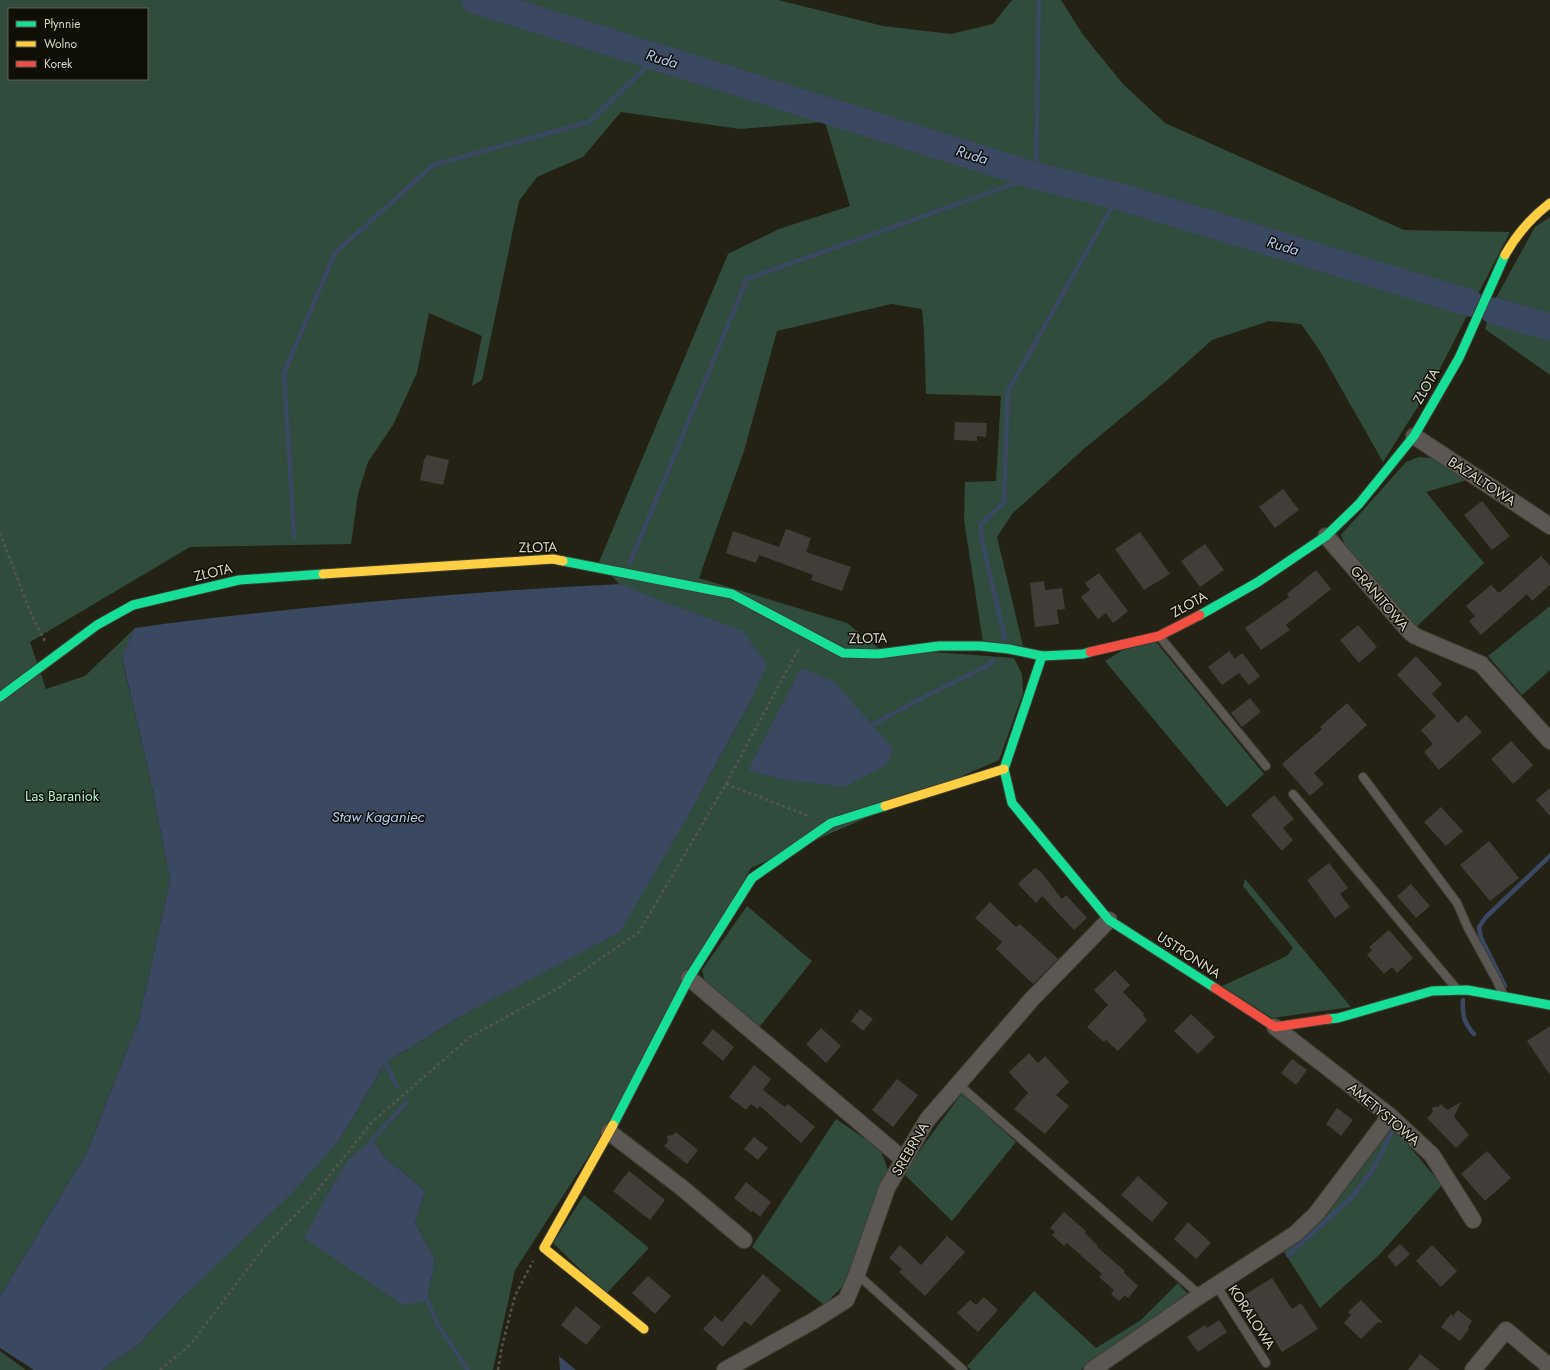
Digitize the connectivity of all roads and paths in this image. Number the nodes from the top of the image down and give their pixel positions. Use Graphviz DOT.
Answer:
graph roads {
  1 [pos="1550,202"];
  2 [pos="1414,436"];
  3 [pos="1550,526"];
  4 [pos="0,533"];
  5 [pos="1326,536"];
  6 [pos="806,635"];
  7 [pos="1159,636"];
  8 [pos="1042,656"];
  9 [pos="53,657"];
  10 [pos="0,697"];
  11 [pos="1550,741"];
  12 [pos="1266,766"];
  13 [pos="1004,769"];
  14 [pos="1363,777"];
  15 [pos="726,784"];
  16 [pos="1293,794"];
  17 [pos="831,823"];
  18 [pos="1109,920"];
  19 [pos="689,978"];
  20 [pos="1458,990"];
  21 [pos="1504,997"];
  22 [pos="1550,1004"];
  23 [pos="1275,1027"];
  24 [pos="958,1084"];
  25 [pos="1390,1116"];
  26 [pos="609,1132"];
  27 [pos="904,1160"];
  28 [pos="1473,1220"];
  29 [pos="744,1240"];
  30 [pos="544,1248"];
  31 [pos="857,1274"];
  32 [pos="1216,1285"];
  33 [pos="1200,1295"];
  34 [pos="644,1330"];
  35 [pos="1266,1363"];
  36 [pos="1550,1367"];
  37 [pos="160,1370"];
  38 [pos="498,1370"];
  39 [pos="725,1370"];
  40 [pos="964,1370"];
  41 [pos="1092,1370"];
  42 [pos="1473,1370"];
  1 -- 2 [label="street, ZŁOTA"];
  2 -- 3 [label="street, BAZALTOWA"];
  2 -- 5 [label="street, ZŁOTA"];
  4 -- 9 [label="path"];
  5 -- 7 [label="street, ZŁOTA"];
  5 -- 11 [label="street, GRANITOWA"];
  6 -- 8 [label="street, ZŁOTA"];
  6 -- 9 [label="street, ZŁOTA"];
  6 -- 15 [label="path"];
  7 -- 8 [label="street, ZŁOTA"];
  7 -- 12 [label="lane"];
  8 -- 13 [label="street"];
  9 -- 10 [label="street, ZŁOTA"];
  13 -- 17 [label="street"];
  13 -- 18 [label="street, USTRONNA"];
  14 -- 21 [label="lane"];
  15 -- 17 [label="path"];
  15 -- 37 [label="path"];
  16 -- 20 [label="lane"];
  17 -- 19 [label="street"];
  18 -- 23 [label="street, USTRONNA"];
  18 -- 24 [label="street, SREBRNA"];
  19 -- 26 [label="street"];
  19 -- 27 [label="street"];
  20 -- 21 [label="street"];
  20 -- 23 [label="street"];
  21 -- 22 [label="street"];
  23 -- 25 [label="street, AMETYSTOWA"];
  24 -- 27 [label="street, SREBRNA"];
  24 -- 33 [label="lane"];
  25 -- 28 [label="street, AMETYSTOWA"];
  25 -- 32 [label="street"];
  26 -- 29 [label="street"];
  26 -- 30 [label="street"];
  27 -- 31 [label="street, SREBRNA"];
  30 -- 34 [label="street"];
  30 -- 38 [label="path"];
  31 -- 39 [label="street, SREBRNA"];
  31 -- 40 [label="lane"];
  32 -- 33 [label="street"];
  32 -- 35 [label="lane, KORALOWA"];
  33 -- 41 [label="street"];
  36 -- 42 [label="street"];
}
